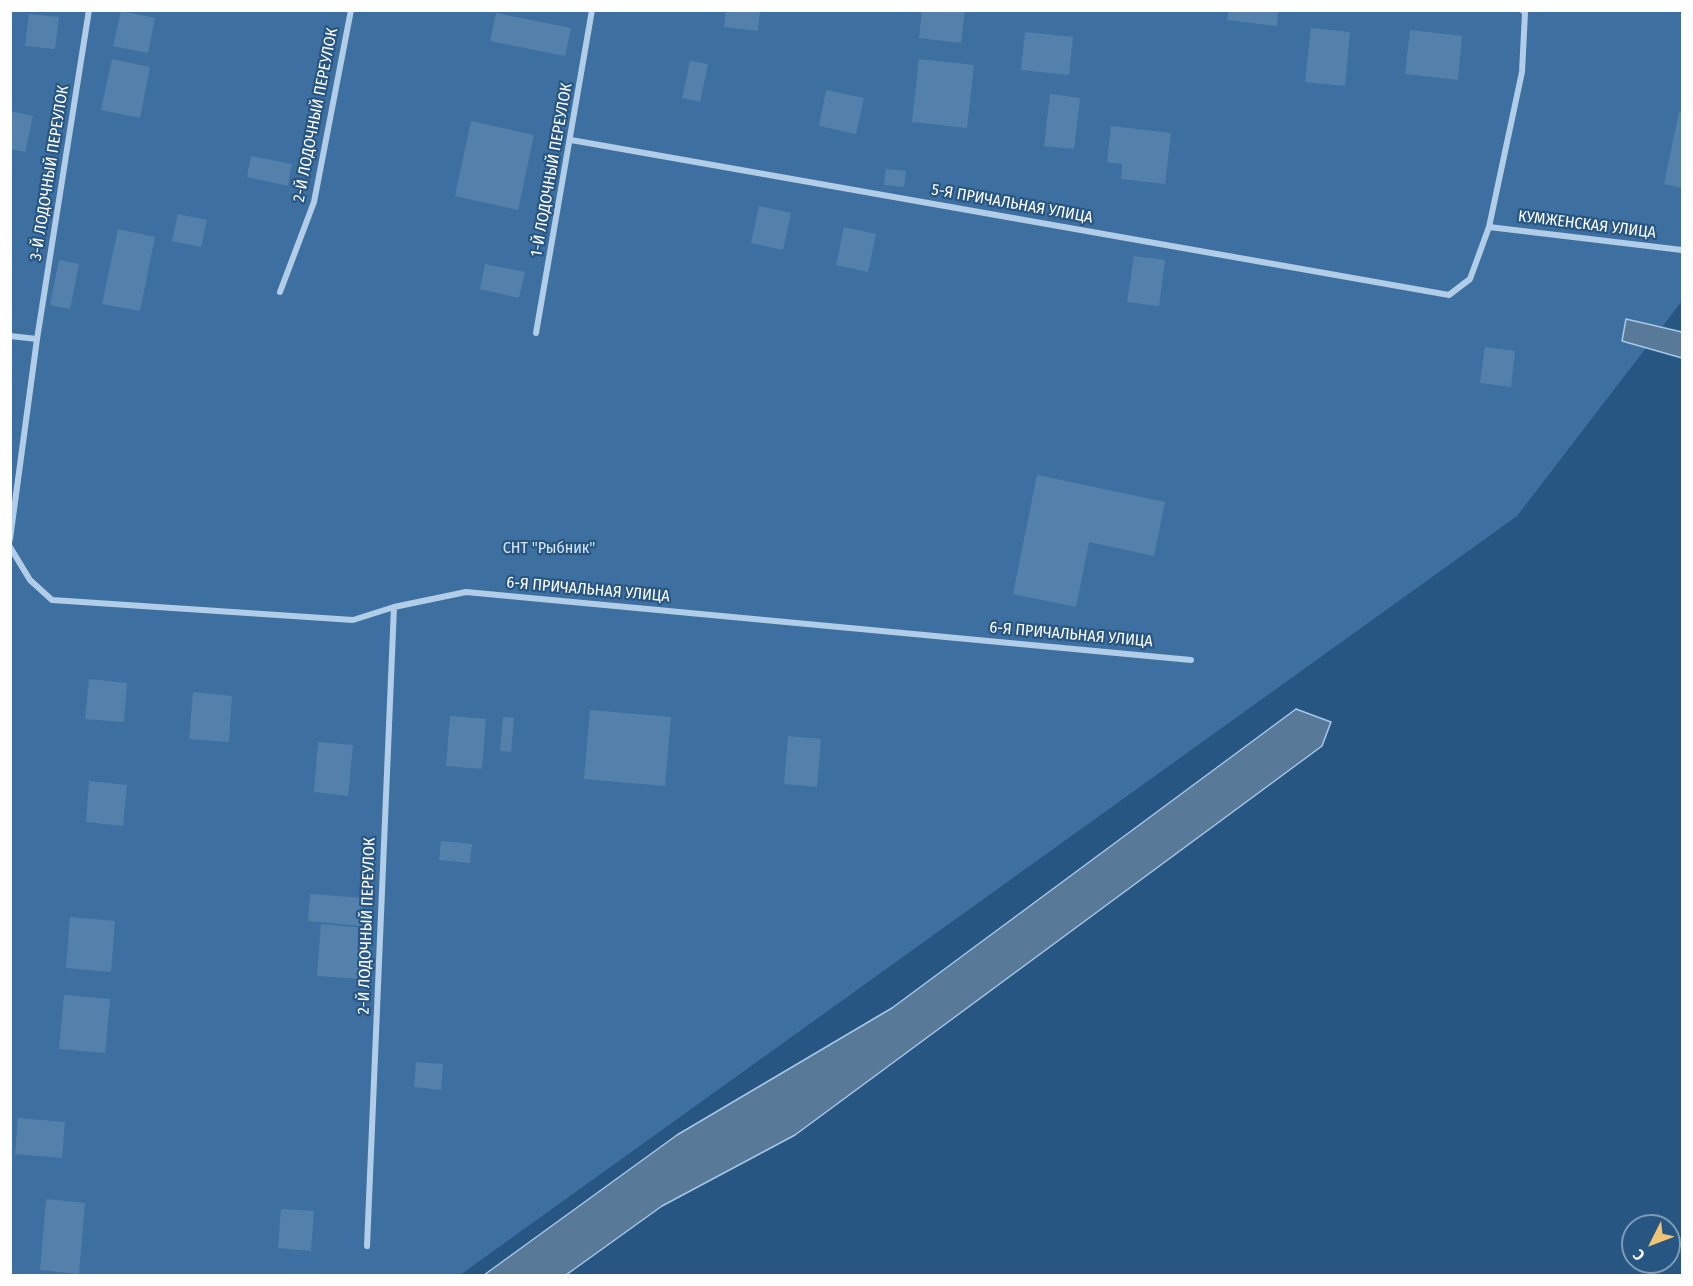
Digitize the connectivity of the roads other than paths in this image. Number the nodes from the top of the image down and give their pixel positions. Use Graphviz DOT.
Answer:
graph roads {
  1 [pos="89,10"];
  2 [pos="351,10"];
  3 [pos="592,10"];
  4 [pos="1522,10"];
  5 [pos="571,140"];
  6 [pos="1489,227"];
  7 [pos="1683,250"];
  8 [pos="280,292"];
  9 [pos="536,333"];
  10 [pos="10,336"];
  11 [pos="37,339"];
  12 [pos="10,539"];
  13 [pos="10,547"];
  14 [pos="393,607"];
  15 [pos="1191,660"];
  16 [pos="367,1246"];
  1 -- 11 [label="street, 3-Й ЛОДОЧНЫЙ ПЕРЕУЛОК"];
  2 -- 8 [label="street, 2-Й ЛОДОЧНЫЙ ПЕРЕУЛОК"];
  3 -- 5 [label="street, 1-Й ЛОДОЧНЫЙ ПЕРЕУЛОК"];
  4 -- 6 [label="street"];
  5 -- 6 [label="street, 5-Я ПРИЧАЛЬНАЯ УЛИЦА"];
  5 -- 9 [label="street, 1-Й ЛОДОЧНЫЙ ПЕРЕУЛОК"];
  6 -- 7 [label="street, КУМЖЕНСКАЯ УЛИЦА"];
  10 -- 11 [label="street"];
  11 -- 12 [label="street, 3-Й ЛОДОЧНЫЙ ПЕРЕУЛОК"];
  13 -- 14 [label="street, 6-Я ПРИЧАЛЬНАЯ УЛИЦА"];
  14 -- 15 [label="street, 6-Я ПРИЧАЛЬНАЯ УЛИЦА"];
  14 -- 16 [label="street, 2-Й ЛОДОЧНЫЙ ПЕРЕУЛОК"];
}
